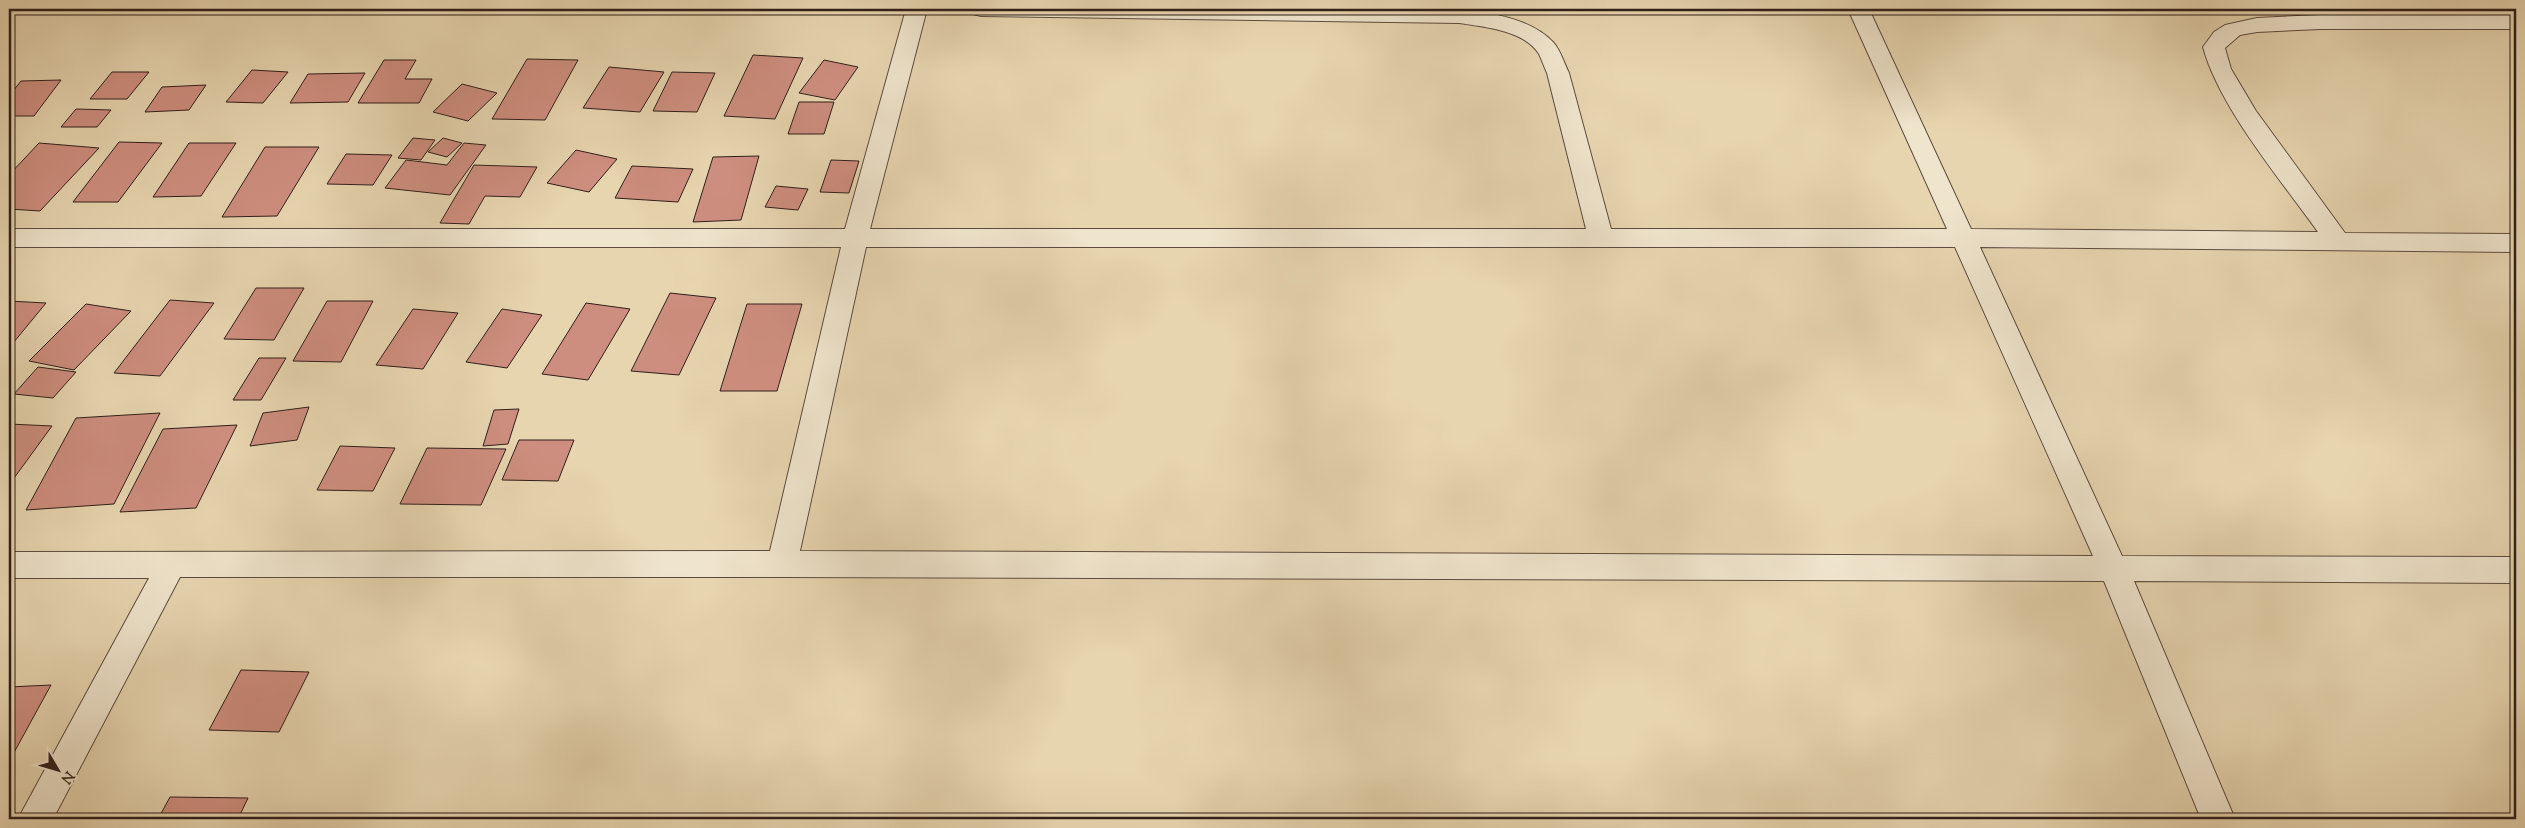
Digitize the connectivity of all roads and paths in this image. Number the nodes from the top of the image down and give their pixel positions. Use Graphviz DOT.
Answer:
graph roads {
  1 [pos="916,9"];
  2 [pos="981,9"];
  3 [pos="1859,9"];
  4 [pos="2516,22"];
  5 [pos="9,238"];
  6 [pos="855,238"];
  7 [pos="1964,238"];
  8 [pos="1601,240"];
  9 [pos="2339,243"];
  10 [pos="2516,243"];
  11 [pos="171,564"];
  12 [pos="782,564"];
  13 [pos="9,565"];
  14 [pos="2113,568"];
  15 [pos="2516,570"];
  16 [pos="35,819"];
  17 [pos="2218,819"];
  1 -- 6 [label="street"];
  2 -- 8 [label="street"];
  3 -- 7 [label="street"];
  4 -- 9 [label="street"];
  5 -- 6 [label="street"];
  6 -- 8 [label="street"];
  6 -- 12 [label="street"];
  7 -- 8 [label="street"];
  7 -- 9 [label="street"];
  7 -- 14 [label="street"];
  9 -- 10 [label="street"];
  11 -- 12 [label="street"];
  11 -- 13 [label="street"];
  11 -- 16 [label="street"];
  12 -- 14 [label="street"];
  14 -- 15 [label="street"];
  14 -- 17 [label="street"];
}
